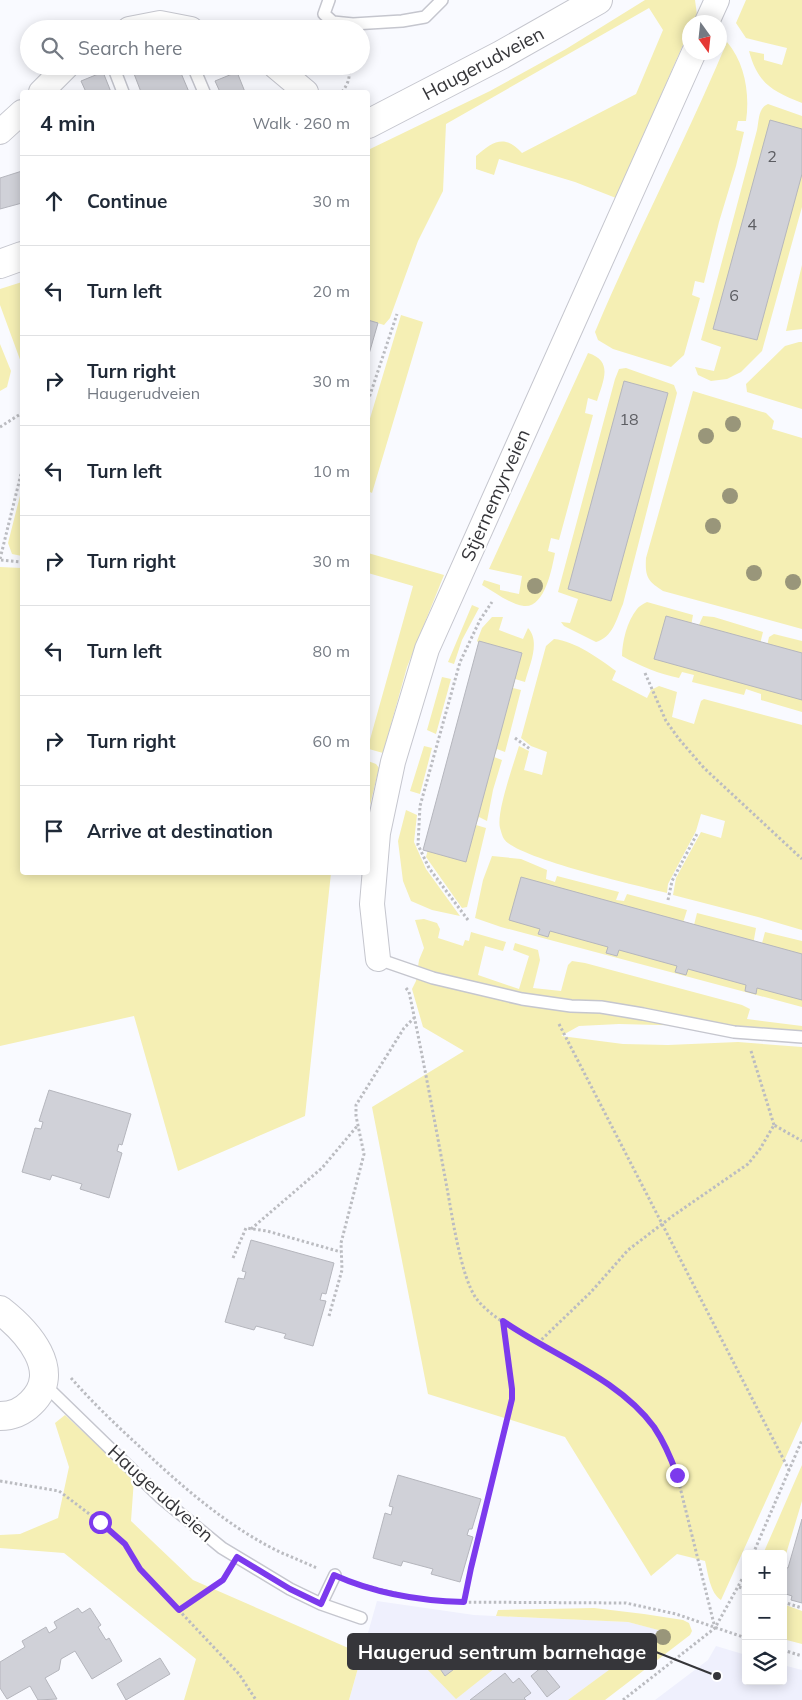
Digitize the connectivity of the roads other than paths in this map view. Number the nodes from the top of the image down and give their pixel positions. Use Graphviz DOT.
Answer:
graph roads {
  1 [pos="329,0"];
  2 [pos="442,0"];
  3 [pos="598,0"];
  4 [pos="717,0"];
  5 [pos="710,15"];
  6 [pos="331,20"];
  7 [pos="370,23"];
  8 [pos="690,60"];
  9 [pos="58,75"];
  10 [pos="116,75"];
  11 [pos="197,75"];
  12 [pos="286,75"];
  13 [pos="43,90"];
  14 [pos="122,90"];
  15 [pos="203,90"];
  16 [pos="304,90"];
  17 [pos="20,114"];
  18 [pos="370,123"];
  19 [pos="0,132"];
  20 [pos="20,257"];
  21 [pos="0,264"];
  22 [pos="378,959"];
  23 [pos="802,1037"];
  24 [pos="0,1310"];
  25 [pos="52,1392"];
  26 [pos="0,1416"];
  27 [pos="334,1575"];
  28 [pos="321,1604"];
  29 [pos="361,1618"];
  1 -- 6 [label="lane"];
  2 -- 7 [label="lane"];
  3 -- 18 [label="street, Haugerudveien"];
  4 -- 5 [label="street"];
  8 -- 22 [label="street, Stjernemyrveien"];
  9 -- 13 [label="street"];
  10 -- 14 [label="lane"];
  11 -- 15 [label="lane"];
  12 -- 16 [label="street"];
  17 -- 19 [label="street"];
  20 -- 21 [label="street"];
  22 -- 23 [label="lane"];
  24 -- 26 [label="street"];
  25 -- 28 [label="lane, Haugerudveien"];
  27 -- 28 [label="lane"];
  28 -- 29 [label="lane, Haugerudveien"];
}
